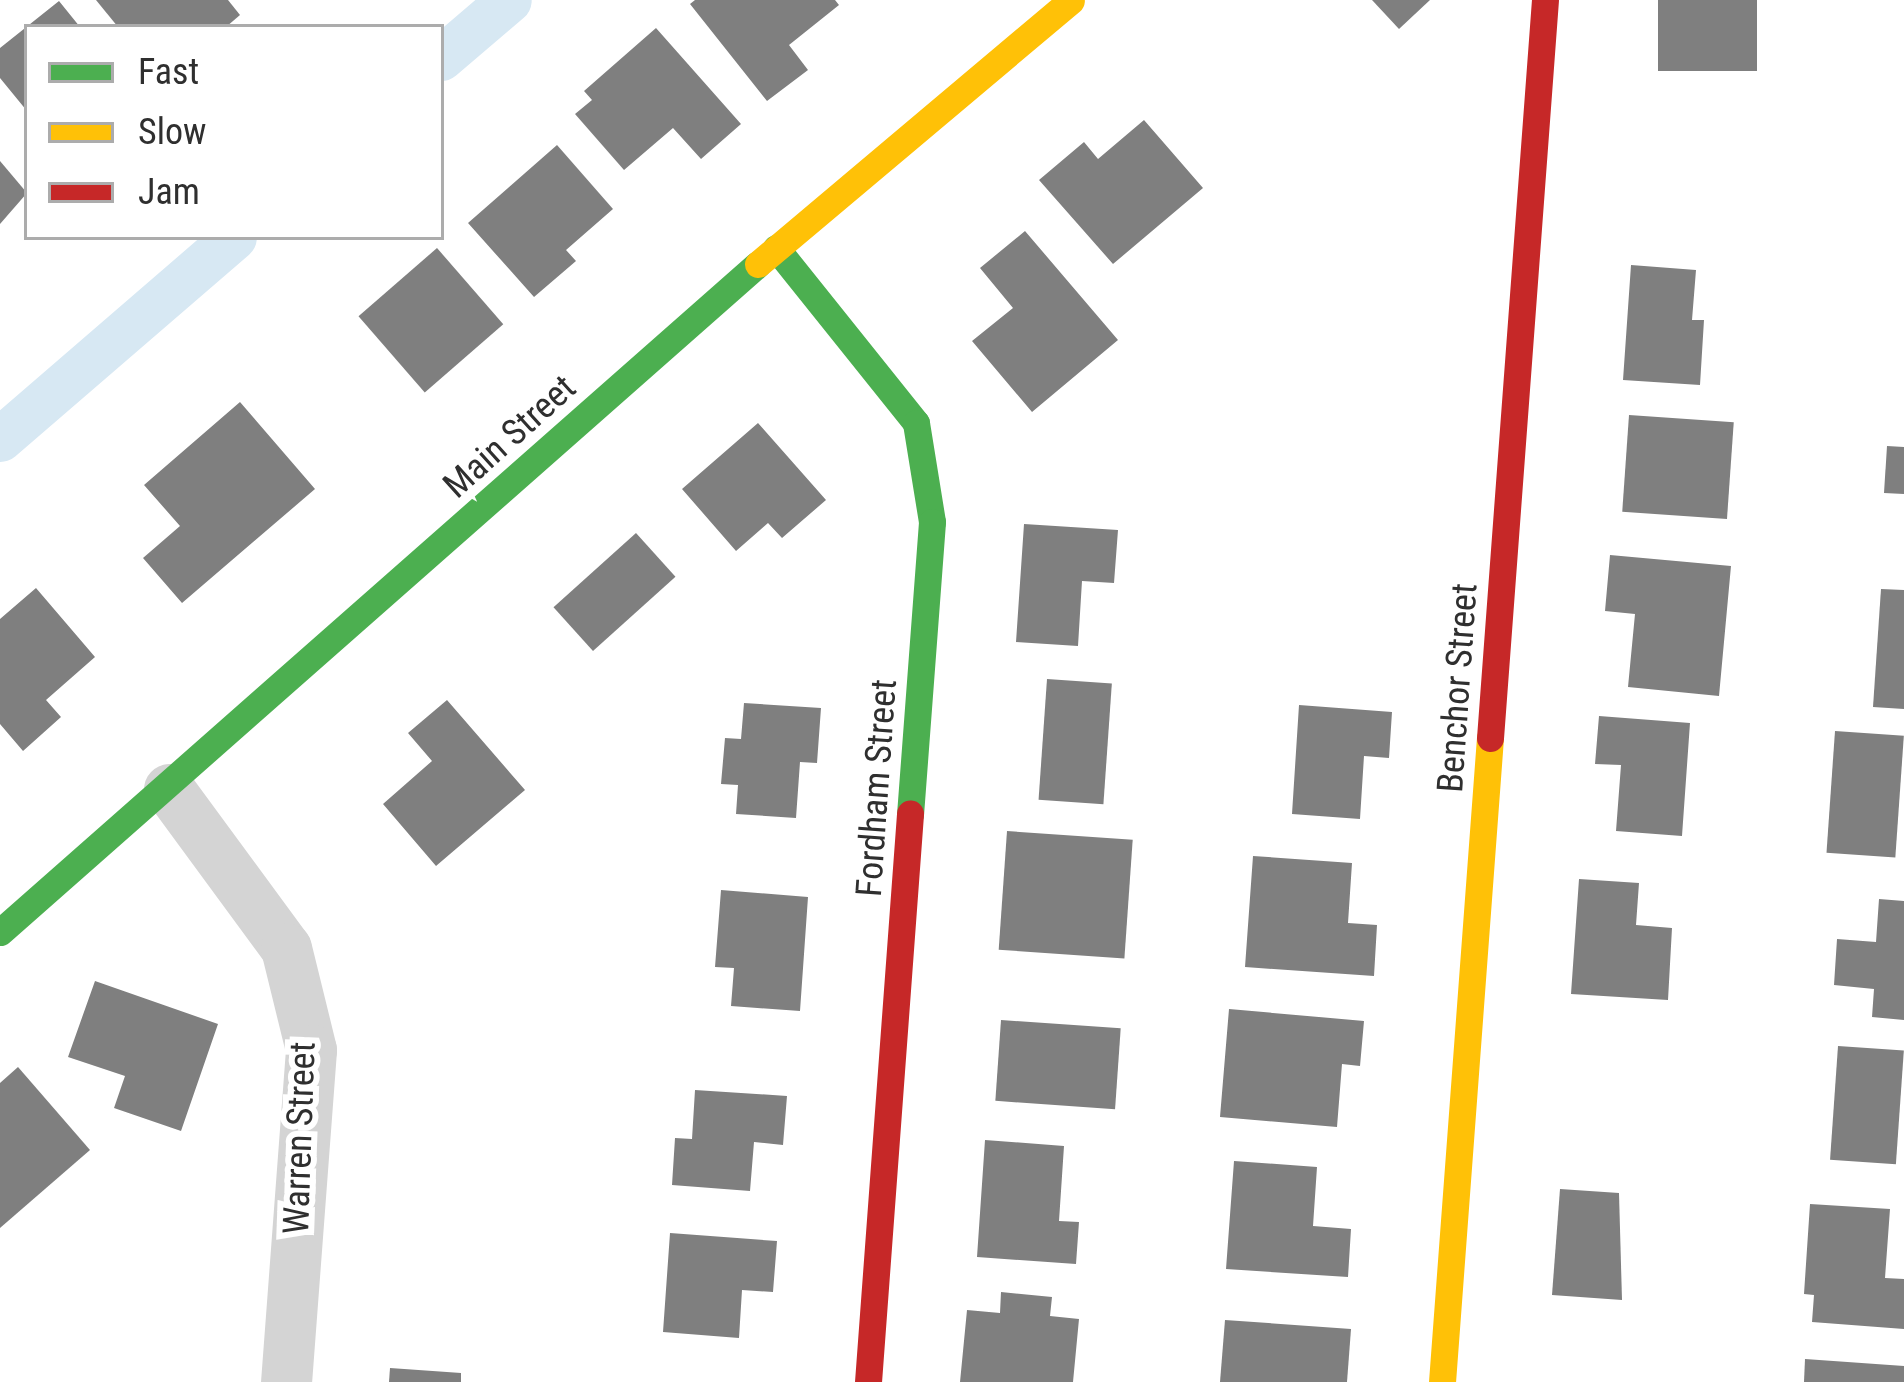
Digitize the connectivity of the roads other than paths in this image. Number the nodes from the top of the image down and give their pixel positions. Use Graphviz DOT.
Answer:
graph roads {
  1 [pos="1071,0"];
  2 [pos="1545,0"];
  3 [pos="776,248"];
  4 [pos="169,790"];
  5 [pos="0,932"];
  6 [pos="286,1382"];
  7 [pos="868,1382"];
  8 [pos="1442,1382"];
  1 -- 3 [label="street, Main Street"];
  2 -- 8 [label="street, Benchor Street"];
  3 -- 4 [label="street, Main Street"];
  3 -- 7 [label="street, Fordham Street"];
  4 -- 5 [label="street, Main Street"];
  4 -- 6 [label="street, Warren Street"];
}
